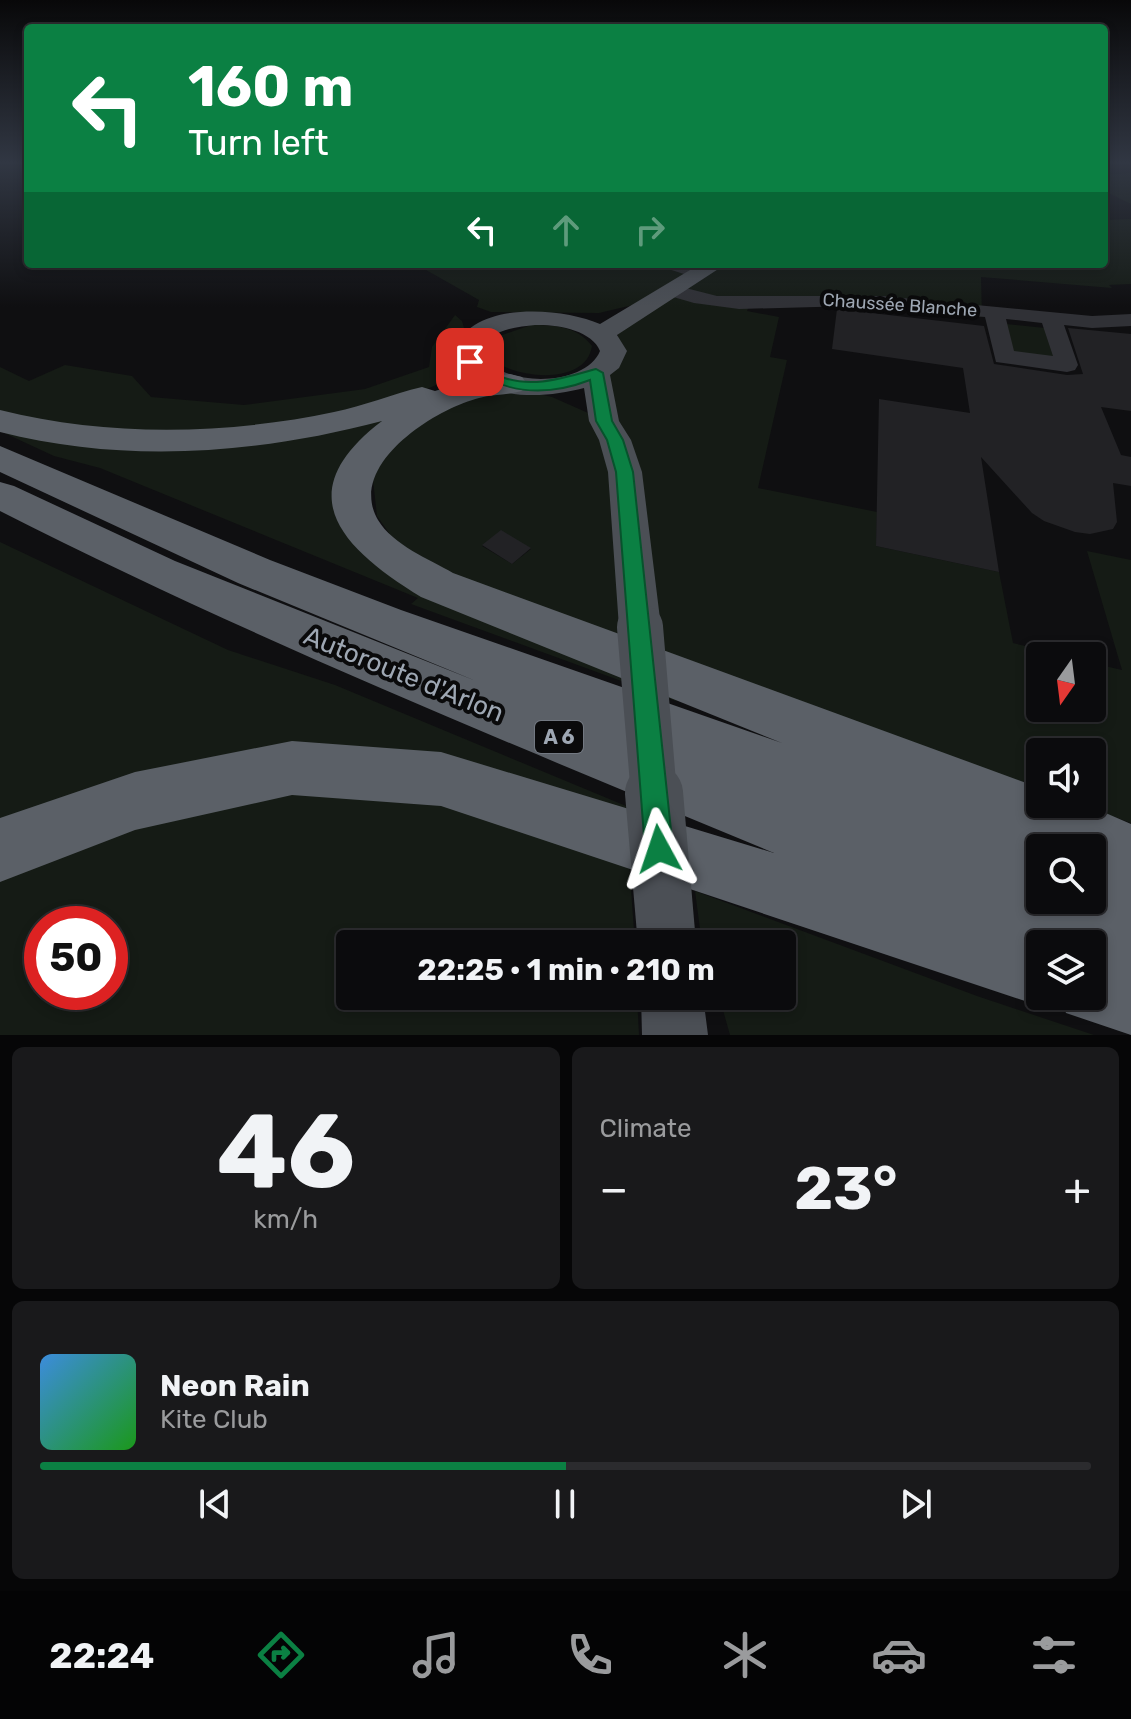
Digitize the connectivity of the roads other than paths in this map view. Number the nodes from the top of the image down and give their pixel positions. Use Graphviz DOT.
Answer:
graph roads {
  1 [pos="708,269"];
  2 [pos="662,295"];
  3 [pos="994,313"];
  4 [pos="563,318"];
  5 [pos="1051,318"];
  6 [pos="1131,320"];
  7 [pos="602,333"];
  8 [pos="596,373"];
  9 [pos="510,377"];
  10 [pos="0,421"];
  11 [pos="604,421"];
  12 [pos="0,457"];
  13 [pos="0,495"];
  14 [pos="0,850"];
  15 [pos="1026,853"];
  16 [pos="1131,861"];
  17 [pos="1106,881"];
  18 [pos="1131,889"];
  19 [pos="666,930"];
  20 [pos="1131,949"];
  21 [pos="1026,966"];
  22 [pos="1106,991"];
  23 [pos="1131,999"];
  24 [pos="673,1010"];
  25 [pos="675,1035"];
  1 -- 2 [label="main road"];
  2 -- 3 [label="street, Chaussée Blanche"];
  2 -- 4 [label="main road"];
  2 -- 7 [label="main road"];
  3 -- 5 [label="street, Chaussée Blanche"];
  3 -- 5 [label="street"];
  4 -- 7 [label="main road"];
  4 -- 9 [label="main road"];
  5 -- 6 [label="street, Chaussée Blanche"];
  7 -- 8 [label="main road"];
  8 -- 9 [label="main road"];
  8 -- 11 [label="main road"];
  9 -- 10 [label="highway"];
  9 -- 11 [label="main road"];
  9 -- 16 [label="highway"];
  11 -- 19 [label="main road, bridge"];
  12 -- 15 [label="highway, Autoroute d'Arlon / A 6"];
  13 -- 20 [label="highway, Autoroute d'Arlon / A 6"];
  14 -- 21 [label="highway"];
  17 -- 18 [label="highway"];
  22 -- 23 [label="highway"];
  24 -- 25 [label="main road"];
}
